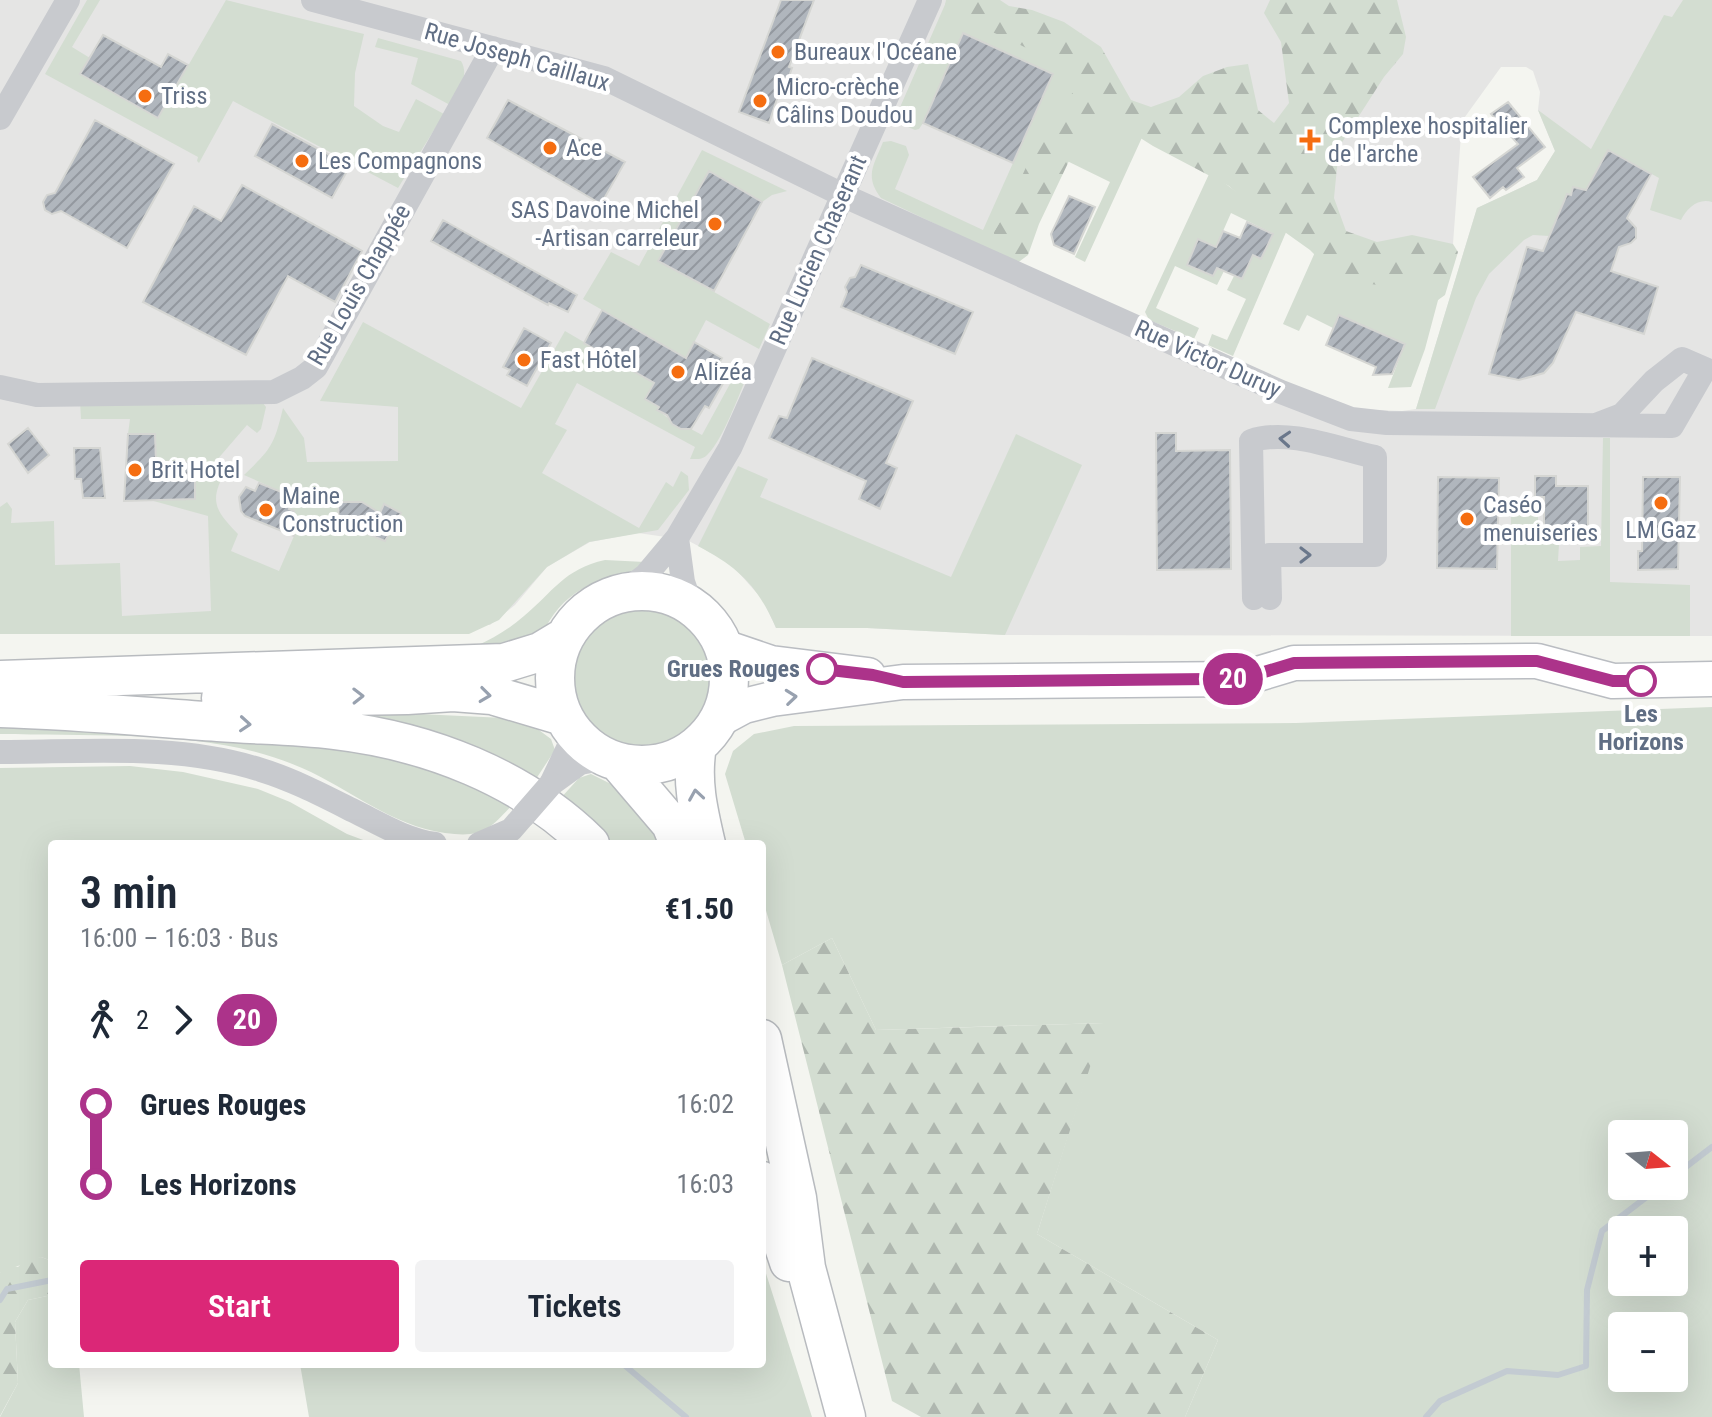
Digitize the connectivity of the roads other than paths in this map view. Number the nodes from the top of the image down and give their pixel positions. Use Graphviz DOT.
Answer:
graph roads {
  1 [pos="68,0"];
  2 [pos="930,0"];
  3 [pos="329,2"];
  4 [pos="493,48"];
  5 [pos="0,118"];
  6 [pos="843,195"];
  7 [pos="0,387"];
  8 [pos="1596,425"];
  9 [pos="677,538"];
  10 [pos="624,592"];
  11 [pos="1262,598"];
  12 [pos="691,605"];
  13 [pos="565,637"];
  14 [pos="724,647"];
  15 [pos="1712,679"];
  16 [pos="0,680"];
  17 [pos="903,682"];
  18 [pos="0,701"];
  19 [pos="0,708"];
  20 [pos="568,723"];
  21 [pos="708,733"];
  22 [pos="0,752"];
  23 [pos="613,760"];
  24 [pos="551,784"];
  25 [pos="422,840"];
  26 [pos="488,840"];
  27 [pos="585,840"];
  28 [pos="677,840"];
  29 [pos="705,840"];
  30 [pos="766,1057"];
  31 [pos="766,1141"];
  32 [pos="766,1193"];
  33 [pos="806,1268"];
  34 [pos="830,1360"];
  35 [pos="846,1417"];
  1 -- 5 [label="street"];
  2 -- 6 [label="street, Rue Lucien Chaserant"];
  3 -- 4 [label="street, Rue Joseph Caillaux"];
  4 -- 6 [label="street, Rue Joseph Caillaux"];
  4 -- 7 [label="street, Rue Louis Chappée"];
  6 -- 8 [label="street, Rue Victor Duruy"];
  6 -- 9 [label="street, Rue Lucien Chaserant"];
  9 -- 10 [label="street, Rue Lucien Chaserant"];
  9 -- 12 [label="street"];
  10 -- 12 [label="main road"];
  10 -- 13 [label="main road"];
  11 -- 11 [label="street, one-way"];
  12 -- 14 [label="main road"];
  13 -- 16 [label="main road"];
  13 -- 20 [label="main road"];
  14 -- 17 [label="main road"];
  14 -- 21 [label="main road"];
  15 -- 17 [label="main road"];
  21 -- 17 [label="main road, one-way"];
  18 -- 20 [label="main road, one-way"];
  19 -- 27 [label="main road, one-way"];
  20 -- 23 [label="main road"];
  20 -- 24 [label="street"];
  21 -- 23 [label="main road"];
  29 -- 21 [label="main road, one-way"];
  22 -- 25 [label="street"];
  23 -- 24 [label="street"];
  23 -- 28 [label="main road"];
  24 -- 26 [label="street, bridge"];
  30 -- 33 [label="main road"];
  31 -- 33 [label="main road"];
  32 -- 34 [label="main road"];
  33 -- 34 [label="main road"];
  34 -- 35 [label="main road"];
}
